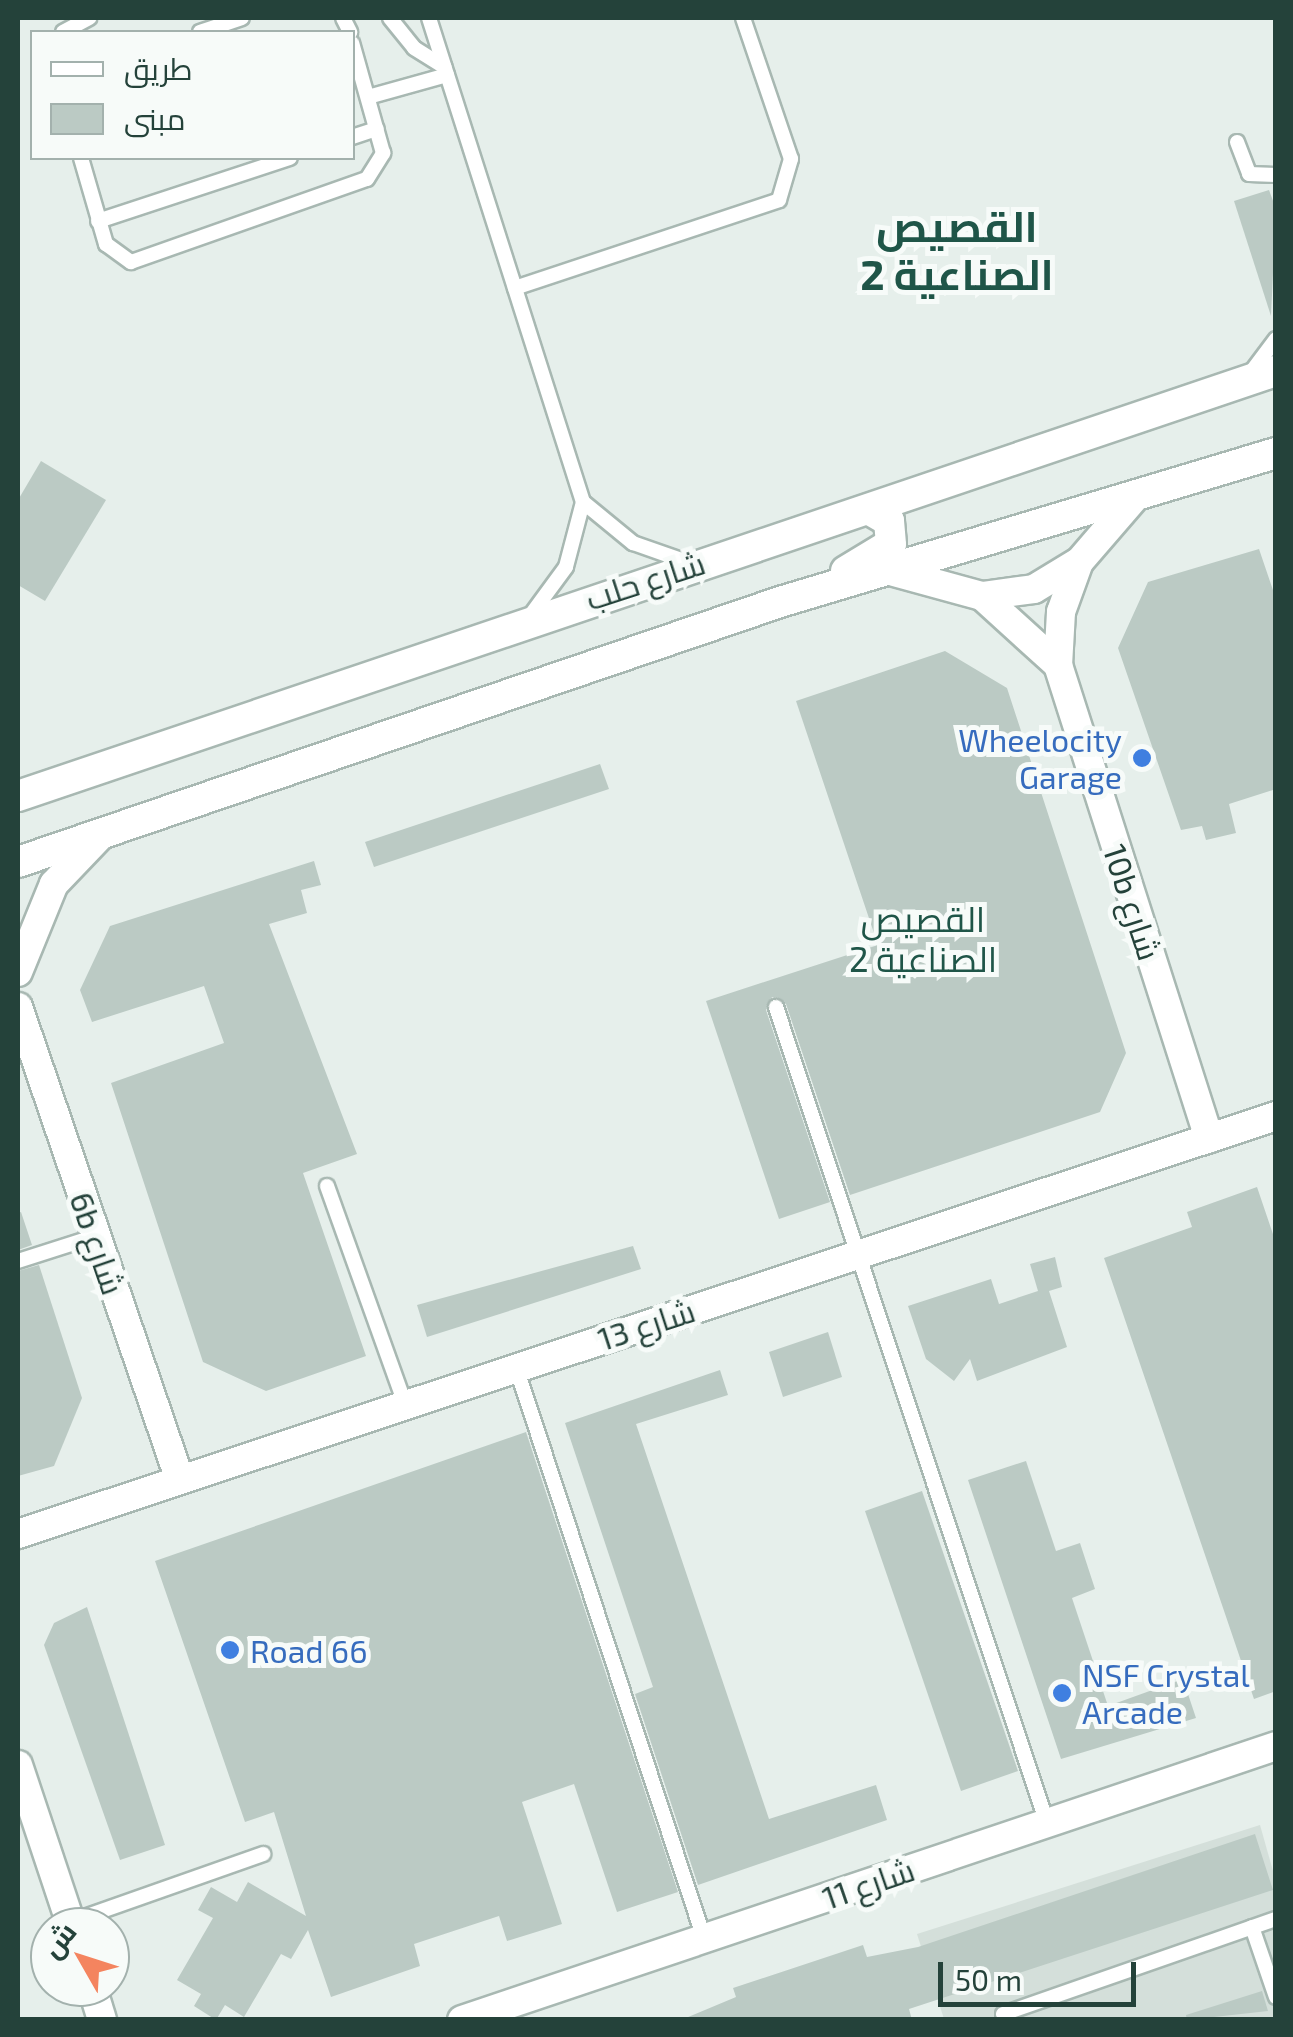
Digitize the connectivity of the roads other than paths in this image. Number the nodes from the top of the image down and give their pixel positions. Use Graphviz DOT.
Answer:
graph roads {
  1 [pos="242,18"];
  2 [pos="390,18"];
  3 [pos="429,18"];
  4 [pos="743,18"];
  5 [pos="206,30"];
  6 [pos="355,60"];
  7 [pos="446,71"];
  8 [pos="368,97"];
  9 [pos="377,128"];
  10 [pos="355,136"];
  11 [pos="1237,142"];
  12 [pos="81,160"];
  13 [pos="284,160"];
  14 [pos="1276,175"];
  15 [pos="98,221"];
  16 [pos="515,288"];
  17 [pos="1276,339"];
  18 [pos="1276,370"];
  19 [pos="1244,382"];
  20 [pos="1276,453"];
  21 [pos="1135,497"];
  22 [pos="584,502"];
  23 [pos="870,510"];
  24 [pos="1079,562"];
  25 [pos="692,564"];
  26 [pos="894,572"];
  27 [pos="982,596"];
  28 [pos="780,602"];
  29 [pos="526,620"];
  30 [pos="1058,665"];
  31 [pos="55,784"];
  32 [pos="18,785"];
  33 [pos="18,796"];
  34 [pos="109,828"];
  35 [pos="18,862"];
  36 [pos="18,972"];
  37 [pos="18,1007"];
  38 [pos="776,1007"];
  39 [pos="1276,1116"];
  40 [pos="1209,1138"];
  41 [pos="328,1186"];
  42 [pos="96,1236"];
  43 [pos="858,1253"];
  44 [pos="18,1261"];
  45 [pos="516,1367"];
  46 [pos="405,1404"];
  47 [pos="180,1480"];
  48 [pos="18,1534"];
  49 [pos="1276,1746"];
  50 [pos="18,1765"];
  51 [pos="1046,1823"];
  52 [pos="263,1854"];
  53 [pos="65,1907"];
  54 [pos="118,1907"];
  55 [pos="1276,1919"];
  56 [pos="1252,1927"];
  57 [pos="704,1938"];
  58 [pos="1276,1997"];
  59 [pos="1003,2014"];
  60 [pos="462,2020"];
  1 -- 5 [label="lane"];
  2 -- 7 [label="lane"];
  3 -- 7 [label="lane"];
  4 -- 16 [label="lane"];
  6 -- 8 [label="lane"];
  7 -- 8 [label="lane"];
  7 -- 16 [label="lane"];
  8 -- 9 [label="lane"];
  9 -- 10 [label="lane"];
  9 -- 15 [label="lane"];
  11 -- 14 [label="lane"];
  12 -- 15 [label="lane"];
  13 -- 15 [label="lane"];
  16 -- 22 [label="lane"];
  17 -- 19 [label="lane"];
  18 -- 19 [label="street, شارع حلب"];
  19 -- 23 [label="street, شارع حلب"];
  20 -- 21 [label="street, شارع حلب"];
  21 -- 24 [label="street, 10b شارع"];
  21 -- 26 [label="street, شارع حلب"];
  22 -- 25 [label="lane"];
  22 -- 29 [label="lane"];
  23 -- 25 [label="street, شارع حلب"];
  23 -- 28 [label="street"];
  24 -- 27 [label="street"];
  24 -- 30 [label="street, 10b شارع"];
  25 -- 29 [label="street, شارع حلب"];
  26 -- 27 [label="street"];
  26 -- 28 [label="street, شارع حلب"];
  27 -- 30 [label="street"];
  28 -- 34 [label="street, شارع حلب"];
  29 -- 31 [label="street, شارع حلب"];
  30 -- 40 [label="street, 10b شارع"];
  31 -- 32 [label="lane"];
  31 -- 33 [label="street, شارع حلب"];
  34 -- 35 [label="street, شارع حلب"];
  34 -- 36 [label="street"];
  37 -- 42 [label="street, 6b شارع"];
  38 -- 43 [label="lane"];
  39 -- 40 [label="street, شارع 13"];
  40 -- 43 [label="street, شارع 13"];
  41 -- 46 [label="lane"];
  42 -- 44 [label="lane"];
  42 -- 47 [label="street, 6b شارع"];
  43 -- 45 [label="street, شارع 13"];
  43 -- 51 [label="lane"];
  45 -- 46 [label="street, شارع 13"];
  45 -- 57 [label="lane"];
  46 -- 47 [label="street, شارع 13"];
  47 -- 48 [label="street, شارع 13"];
  49 -- 51 [label="street, شارع 11"];
  50 -- 53 [label="street"];
  51 -- 57 [label="street, شارع 11"];
  52 -- 54 [label="lane"];
  55 -- 56 [label="lane"];
  56 -- 58 [label="lane"];
  56 -- 59 [label="lane"];
  57 -- 60 [label="street, شارع 11"];
}
